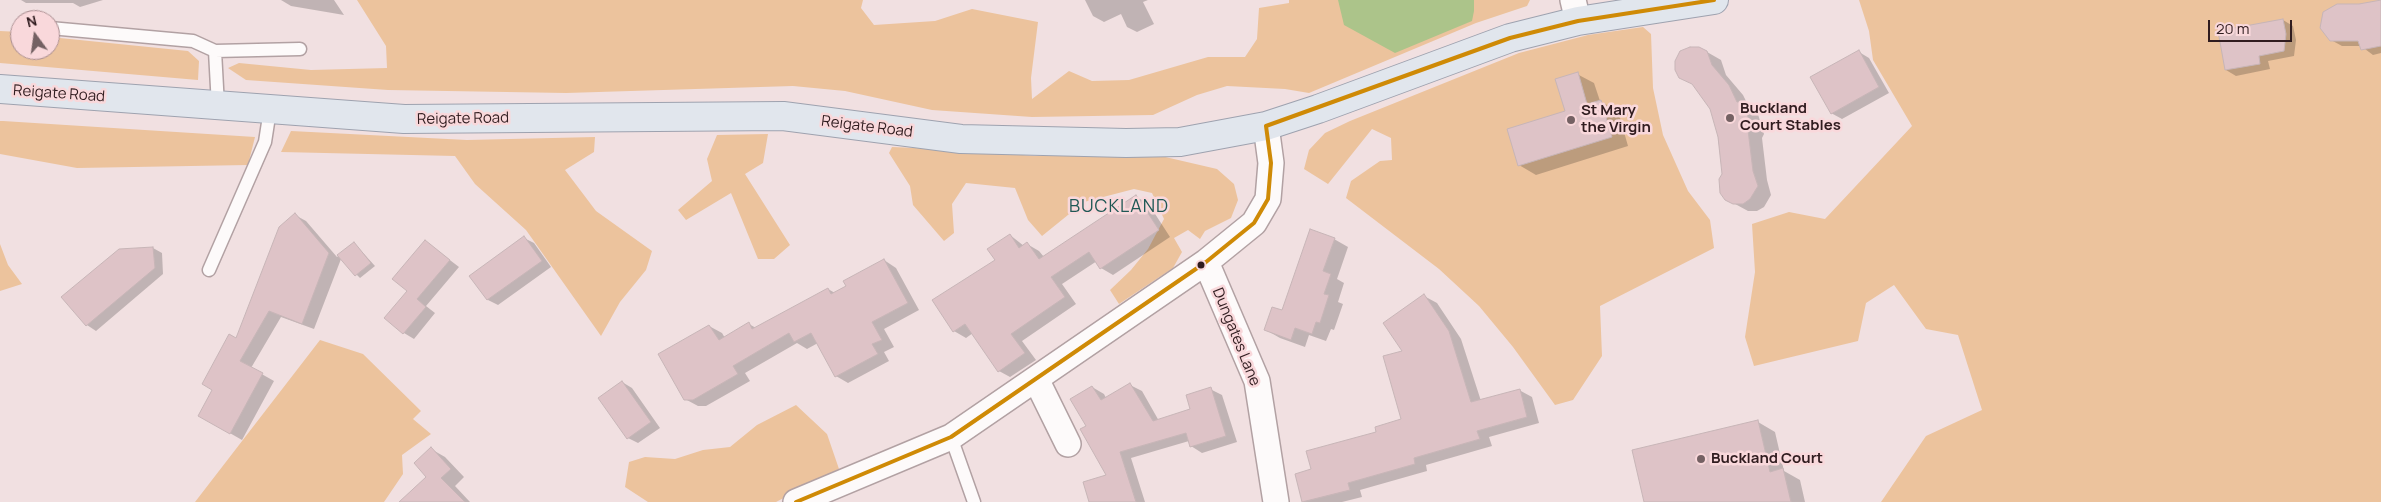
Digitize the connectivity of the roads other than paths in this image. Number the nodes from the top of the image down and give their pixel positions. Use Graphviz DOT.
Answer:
graph roads {
  1 [pos="1714,0"];
  2 [pos="1576,10"];
  3 [pos="60,29"];
  4 [pos="300,49"];
  5 [pos="215,51"];
  6 [pos="0,90"];
  7 [pos="218,106"];
  8 [pos="270,110"];
  9 [pos="1266,126"];
  10 [pos="1206,262"];
  11 [pos="210,270"];
  12 [pos="1036,379"];
  13 [pos="951,437"];
  14 [pos="1068,444"];
  15 [pos="796,502"];
  16 [pos="974,502"];
  17 [pos="1276,502"];
  1 -- 2 [label="main road, Reigate Road"];
  2 -- 9 [label="main road, Reigate Road"];
  3 -- 5 [label="lane"];
  4 -- 5 [label="lane"];
  5 -- 7 [label="lane"];
  6 -- 7 [label="main road, Reigate Road"];
  7 -- 8 [label="main road, Reigate Road"];
  8 -- 9 [label="main road, Reigate Road"];
  8 -- 11 [label="lane"];
  9 -- 10 [label="street"];
  10 -- 12 [label="street"];
  10 -- 17 [label="street, Dungates Lane"];
  12 -- 13 [label="street"];
  12 -- 14 [label="street"];
  13 -- 15 [label="street"];
  13 -- 16 [label="lane"];
}
